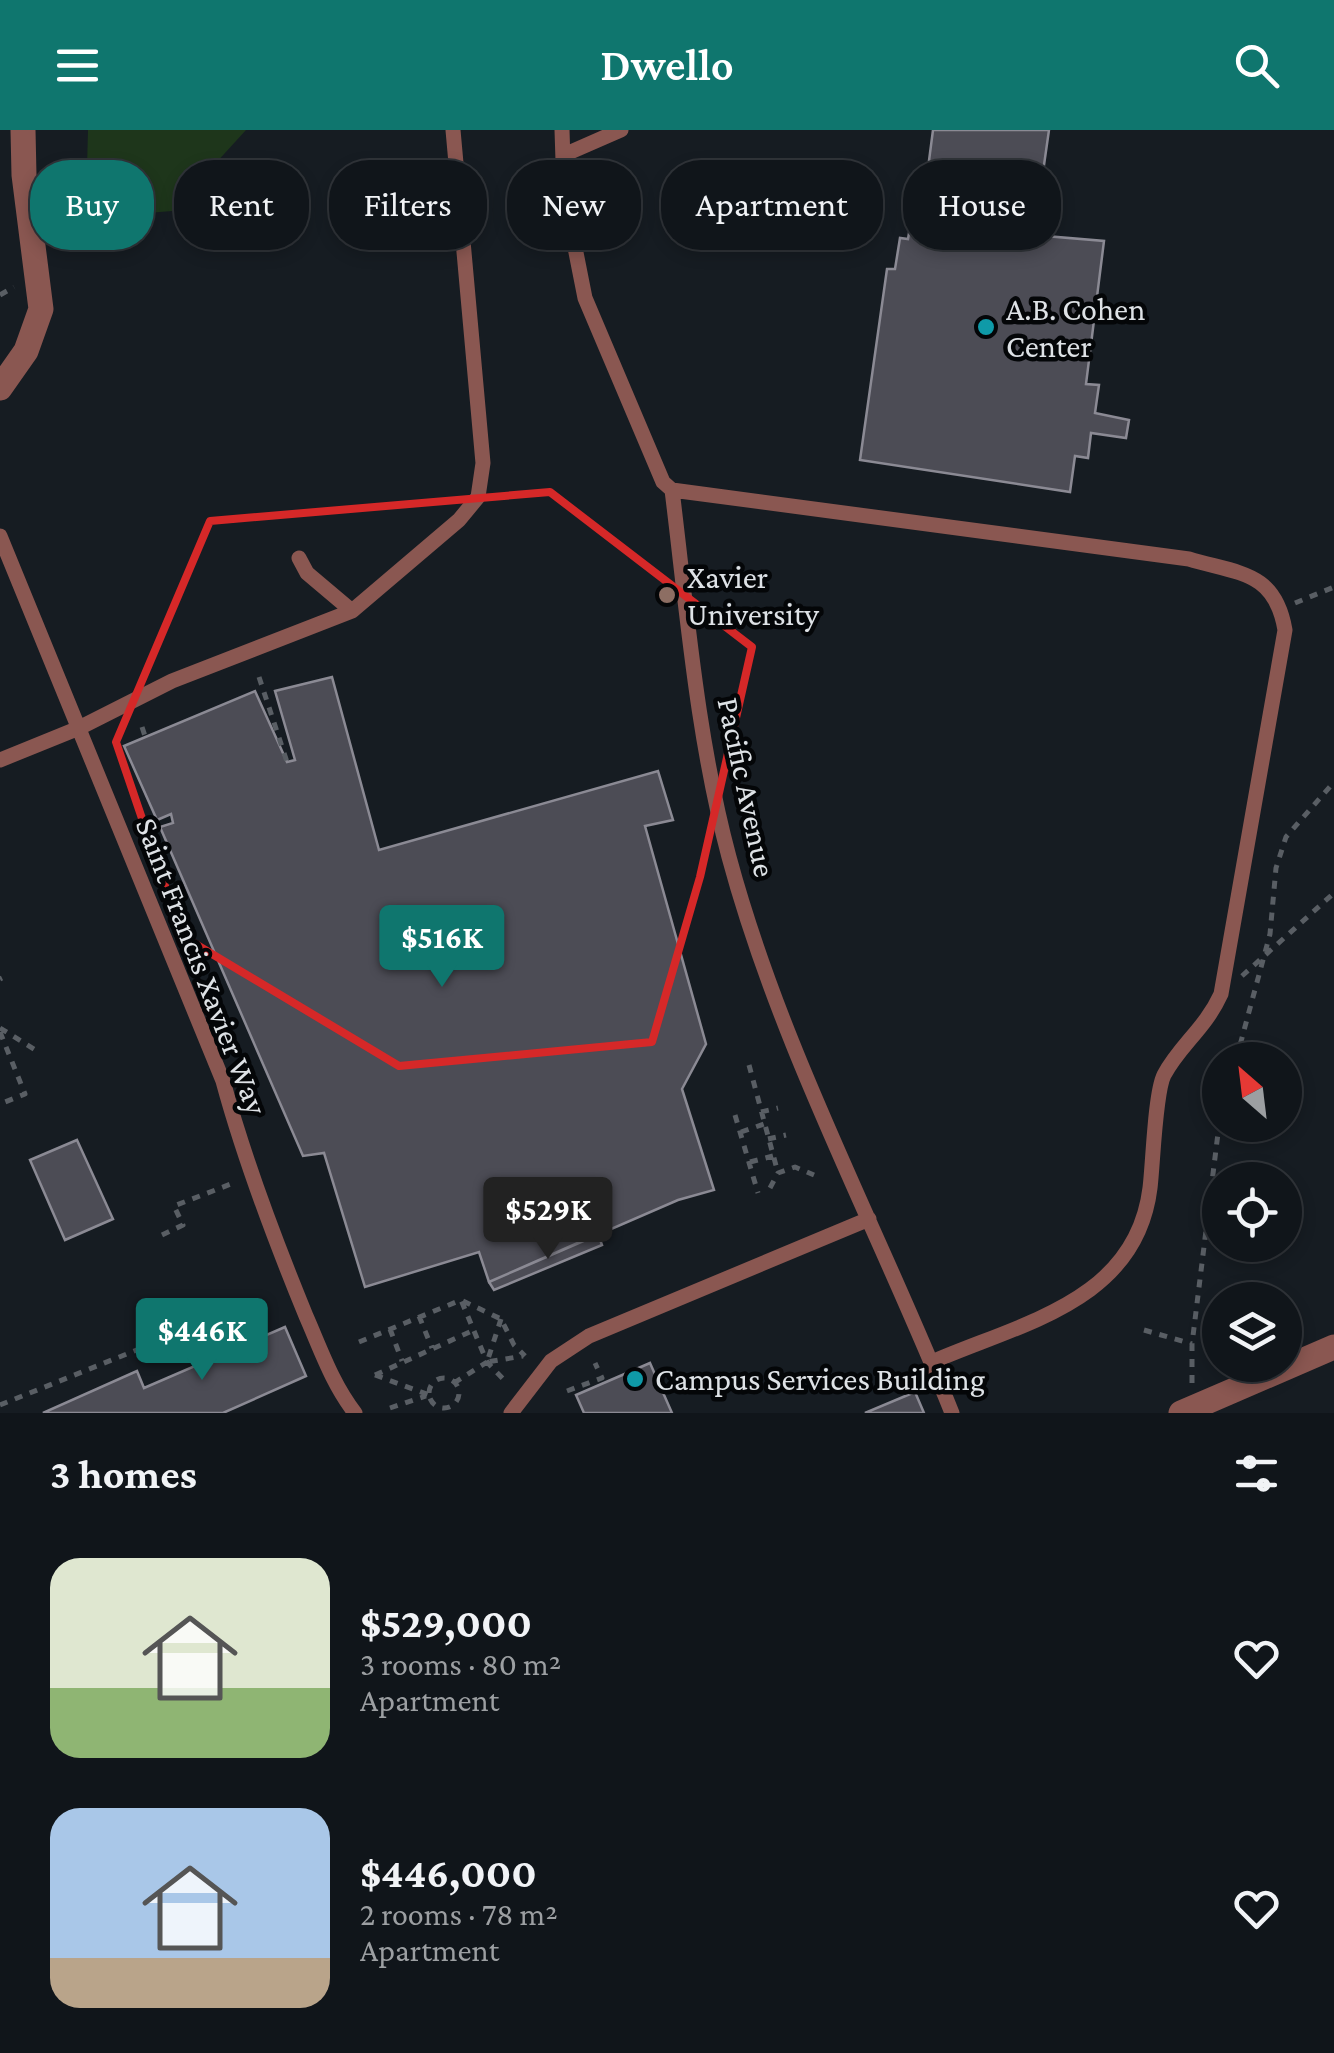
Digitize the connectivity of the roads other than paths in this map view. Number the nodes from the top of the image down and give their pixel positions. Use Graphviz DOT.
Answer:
graph roads {
  1 [pos="23,130"];
  2 [pos="452,130"];
  3 [pos="562,130"];
  4 [pos="621,130"];
  5 [pos="566,154"];
  6 [pos="0,388"];
  7 [pos="672,490"];
  8 [pos="0,536"];
  9 [pos="300,558"];
  10 [pos="352,611"];
  11 [pos="79,728"];
  12 [pos="0,760"];
  13 [pos="869,1218"];
  14 [pos="1334,1347"];
  15 [pos="932,1362"];
  16 [pos="1186,1410"];
  17 [pos="355,1413"];
  18 [pos="512,1413"];
  19 [pos="952,1413"];
  1 -- 6 [label="street"];
  2 -- 10 [label="lane"];
  3 -- 5 [label="lane, Pacific Avenue"];
  4 -- 5 [label="lane"];
  5 -- 7 [label="lane, Pacific Avenue"];
  7 -- 13 [label="lane, Pacific Avenue"];
  7 -- 15 [label="lane"];
  8 -- 11 [label="lane, Saint Francis Xavier Way"];
  9 -- 10 [label="lane"];
  10 -- 11 [label="lane"];
  11 -- 12 [label="lane"];
  11 -- 17 [label="lane, Saint Francis Xavier Way"];
  13 -- 15 [label="lane, Pacific Avenue"];
  13 -- 18 [label="lane"];
  14 -- 16 [label="street"];
  15 -- 19 [label="lane, Pacific Avenue"];
}
